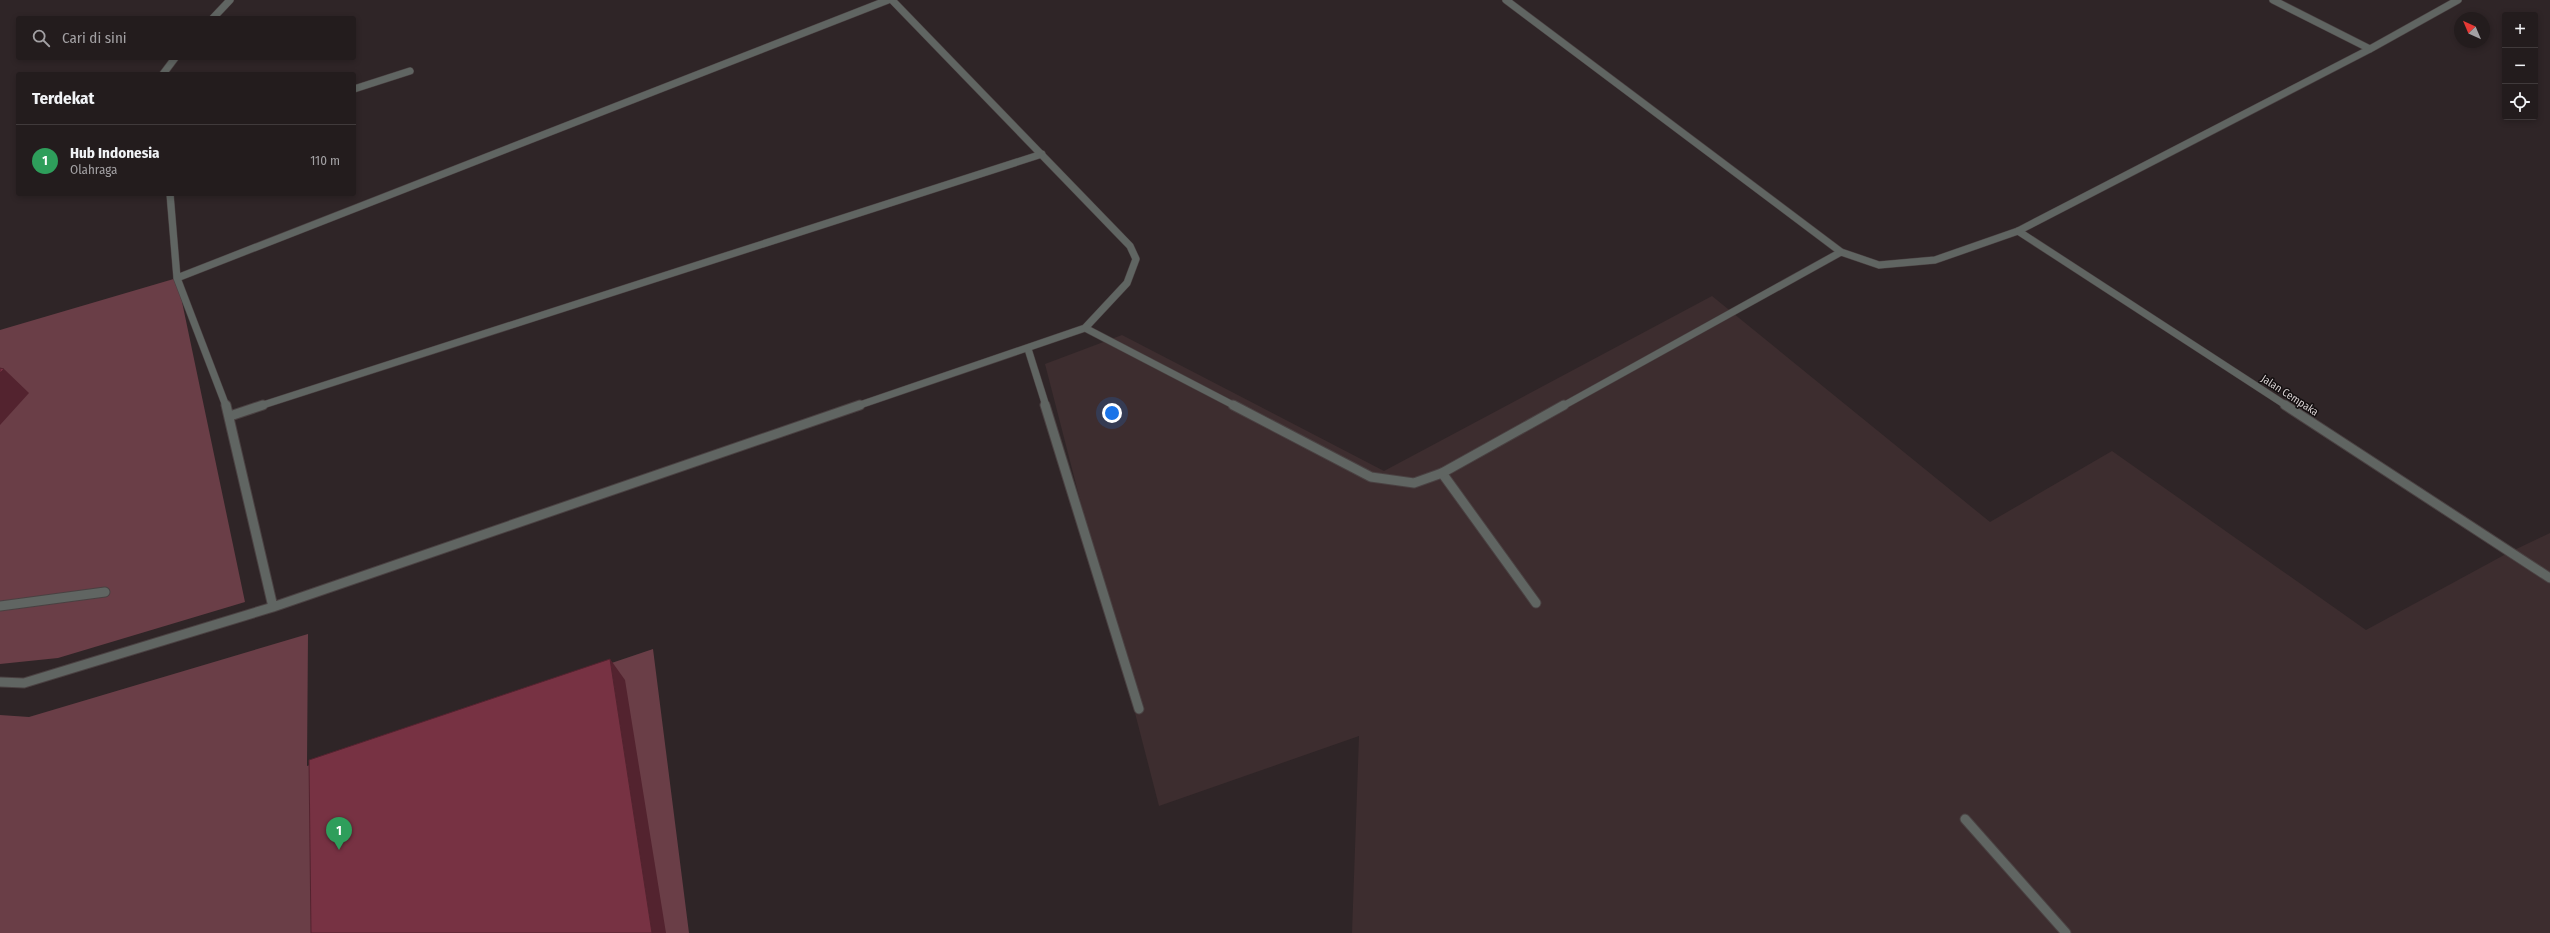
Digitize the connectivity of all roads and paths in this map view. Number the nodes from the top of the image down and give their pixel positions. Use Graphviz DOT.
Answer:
graph roads {
  1 [pos="230,0"];
  2 [pos="888,0"];
  3 [pos="892,0"];
  4 [pos="1506,0"];
  5 [pos="2273,0"];
  6 [pos="2458,0"];
  7 [pos="215,16"];
  8 [pos="2370,49"];
  9 [pos="174,60"];
  10 [pos="410,71"];
  11 [pos="164,72"];
  12 [pos="356,88"];
  13 [pos="1042,154"];
  14 [pos="170,196"];
  15 [pos="2018,231"];
  16 [pos="1841,252"];
  17 [pos="177,278"];
  18 [pos="1084,328"];
  19 [pos="1028,349"];
  20 [pos="230,416"];
  21 [pos="1442,472"];
  22 [pos="2550,578"];
  23 [pos="105,592"];
  24 [pos="1536,603"];
  25 [pos="0,606"];
  26 [pos="273,607"];
  27 [pos="0,682"];
  28 [pos="1139,710"];
  29 [pos="1965,819"];
  30 [pos="2066,933"];
  1 -- 7 [label="street"];
  2 -- 17 [label="street"];
  3 -- 13 [label="street"];
  4 -- 16 [label="street"];
  5 -- 8 [label="street"];
  6 -- 8 [label="street"];
  8 -- 15 [label="street"];
  9 -- 11 [label="street"];
  10 -- 12 [label="street"];
  13 -- 18 [label="street"];
  13 -- 20 [label="street"];
  14 -- 17 [label="street"];
  15 -- 16 [label="street"];
  15 -- 22 [label="street, Jalan Cempaka"];
  16 -- 21 [label="street"];
  17 -- 20 [label="street"];
  18 -- 19 [label="street"];
  18 -- 21 [label="street"];
  19 -- 26 [label="street"];
  19 -- 28 [label="street"];
  20 -- 26 [label="street"];
  21 -- 24 [label="street"];
  23 -- 25 [label="street"];
  26 -- 27 [label="street"];
  29 -- 30 [label="street"];
}
